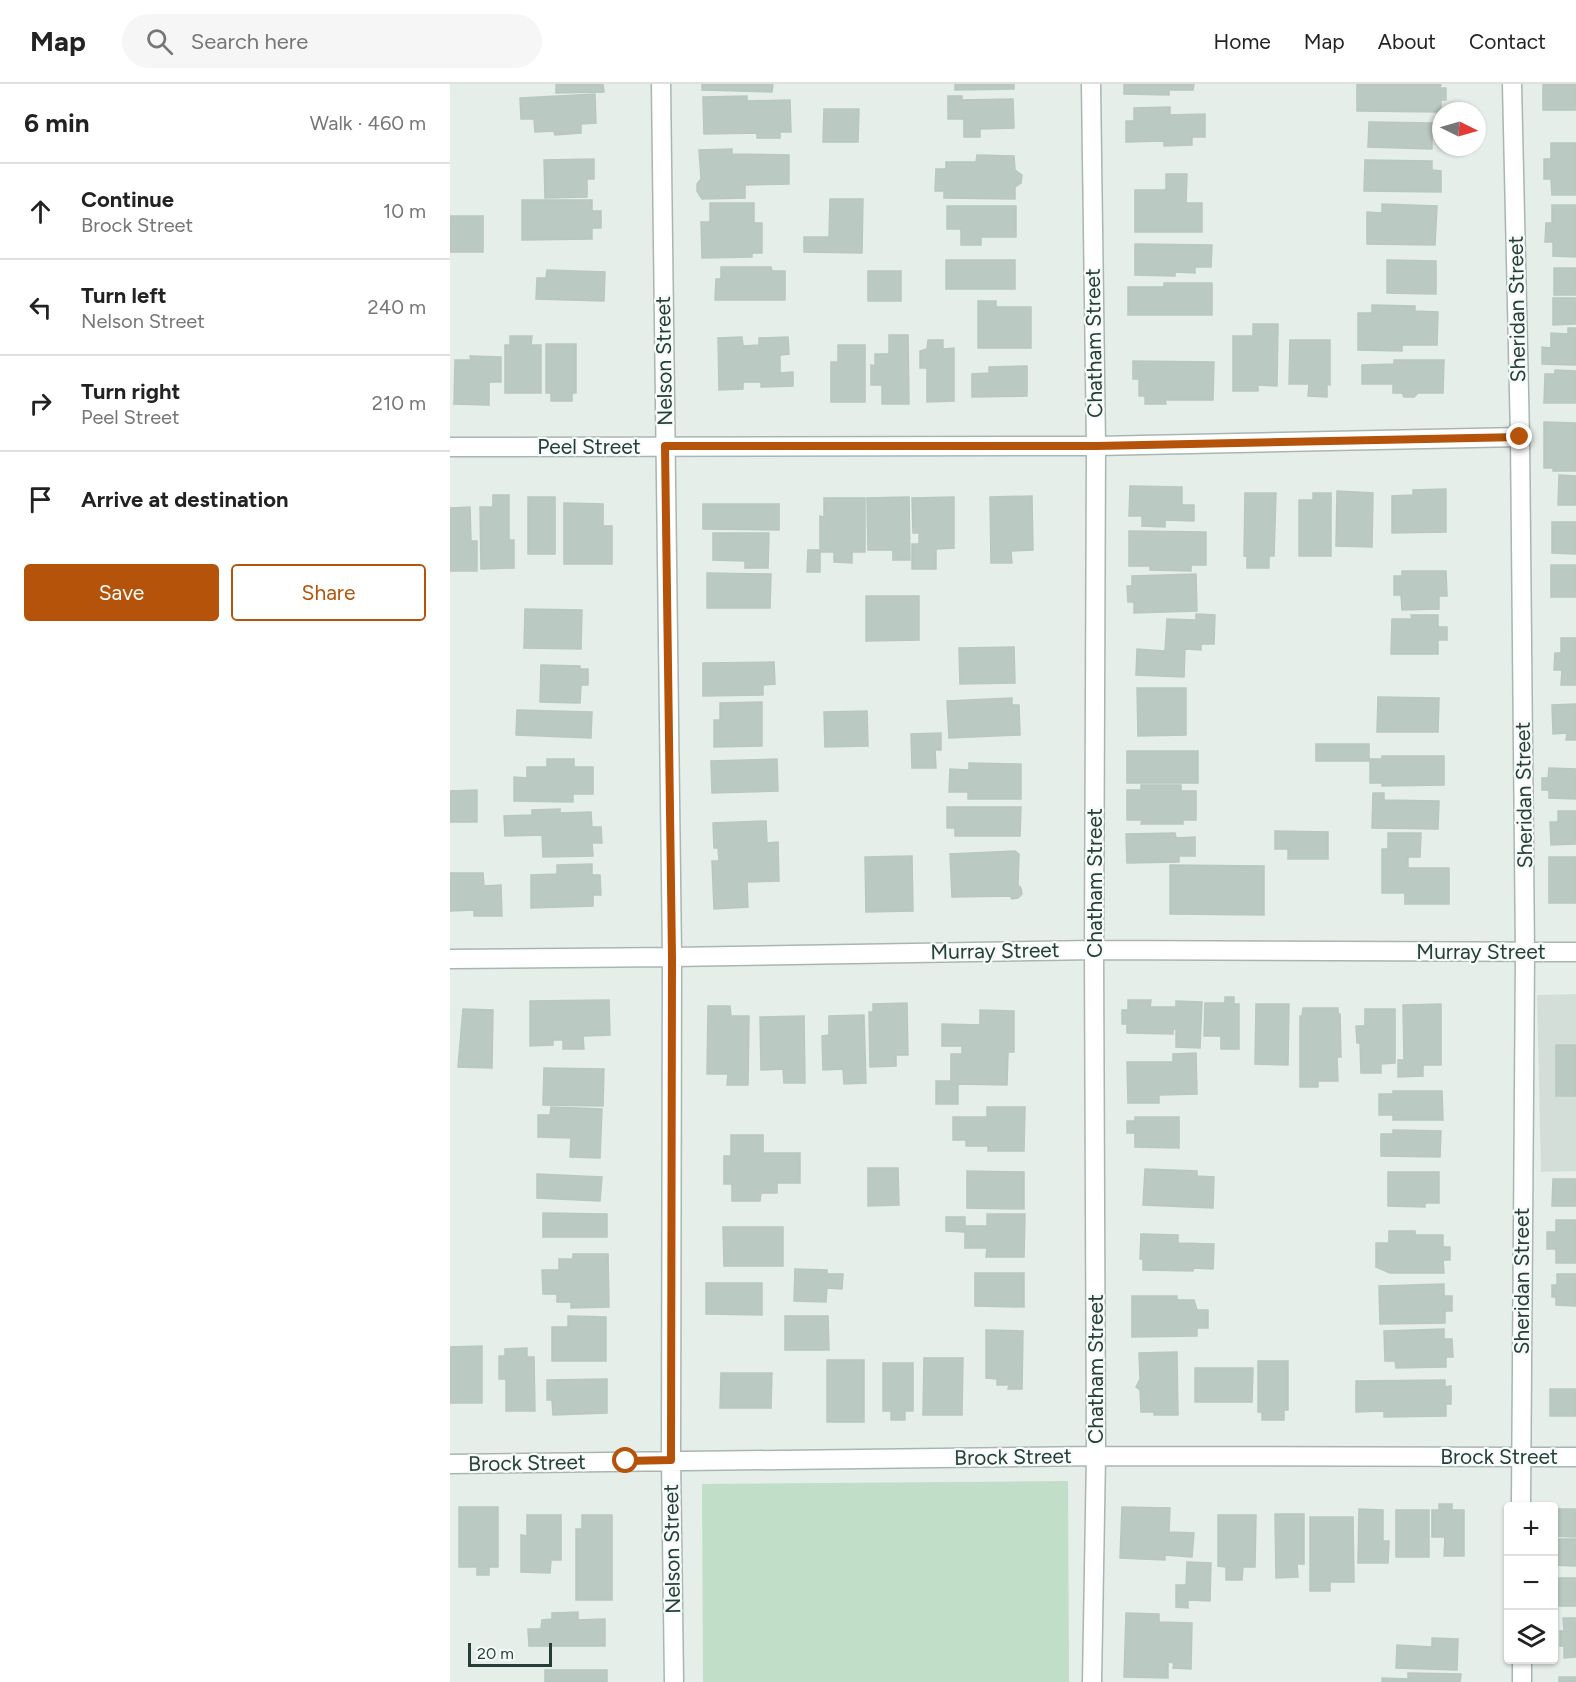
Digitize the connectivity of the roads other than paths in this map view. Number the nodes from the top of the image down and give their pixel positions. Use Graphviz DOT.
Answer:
graph roads {
  1 [pos="661,84"];
  2 [pos="1091,84"];
  3 [pos="1512,84"];
  4 [pos="1520,437"];
  5 [pos="665,446"];
  6 [pos="1096,446"];
  7 [pos="450,447"];
  8 [pos="1094,950"];
  9 [pos="1576,952"];
  10 [pos="1525,953"];
  11 [pos="672,957"];
  12 [pos="450,959"];
  13 [pos="1096,1456"];
  14 [pos="1521,1457"];
  15 [pos="1576,1457"];
  16 [pos="671,1460"];
  17 [pos="450,1464"];
  18 [pos="1521,1502"];
  19 [pos="1522,1664"];
  20 [pos="674,1682"];
  21 [pos="1092,1682"];
  22 [pos="1522,1682"];
  1 -- 5 [label="street, Nelson Street"];
  2 -- 6 [label="street, Chatham Street"];
  3 -- 4 [label="street, Sheridan Street"];
  4 -- 6 [label="street, Peel Street"];
  4 -- 10 [label="street, Sheridan Street"];
  5 -- 6 [label="street, Peel Street"];
  5 -- 7 [label="street, Peel Street"];
  5 -- 11 [label="street, Nelson Street"];
  6 -- 8 [label="street, Chatham Street"];
  8 -- 10 [label="street, Murray Street"];
  8 -- 11 [label="street, Murray Street"];
  8 -- 13 [label="street, Chatham Street"];
  9 -- 10 [label="street, Murray Street"];
  10 -- 14 [label="street, Sheridan Street"];
  11 -- 12 [label="street, Murray Street"];
  11 -- 16 [label="street, Nelson Street"];
  13 -- 14 [label="street, Brock Street"];
  13 -- 16 [label="street, Brock Street"];
  13 -- 21 [label="street, Chatham Street"];
  14 -- 15 [label="street, Brock Street"];
  14 -- 18 [label="street, Sheridan Street"];
  16 -- 17 [label="street, Brock Street"];
  16 -- 20 [label="street, Nelson Street"];
  19 -- 22 [label="street"];
}
